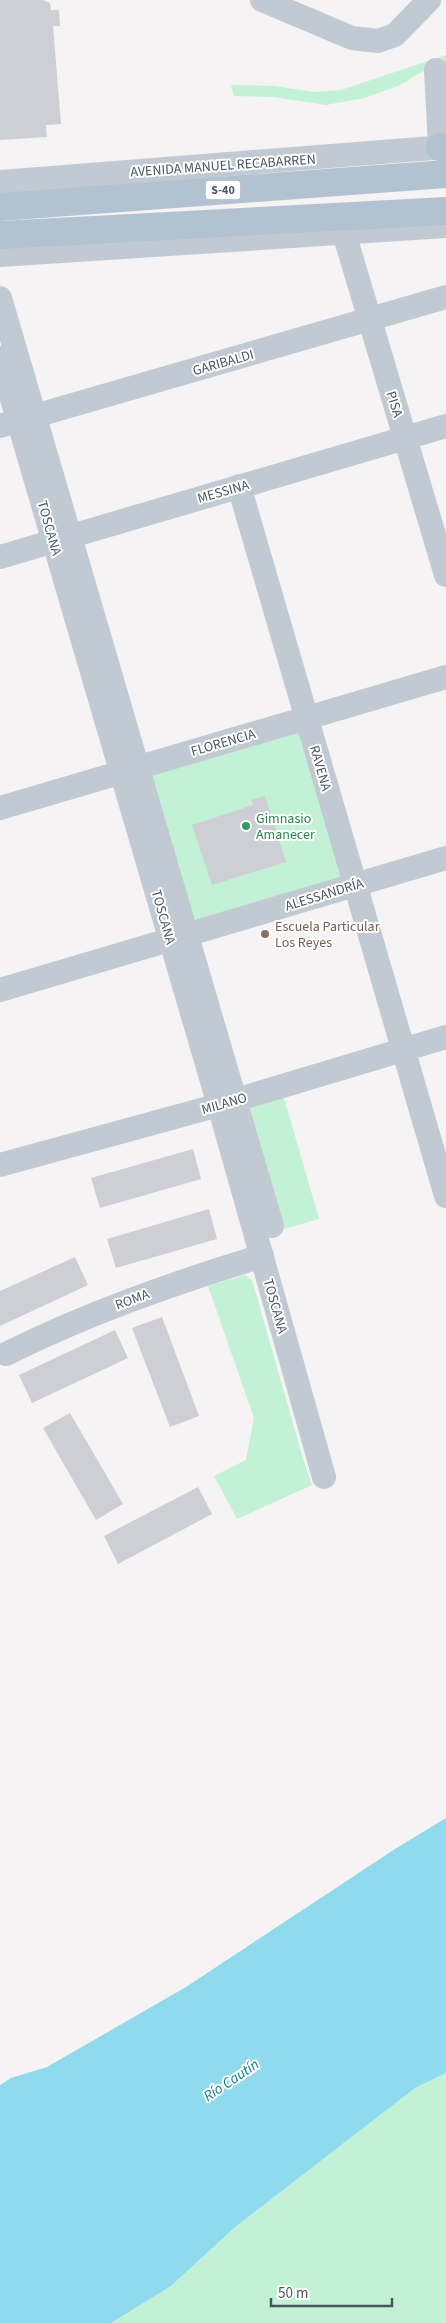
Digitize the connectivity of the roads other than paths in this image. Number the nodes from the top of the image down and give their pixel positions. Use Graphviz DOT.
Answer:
graph roads {
  1 [pos="262,0"];
  2 [pos="429,0"];
  3 [pos="436,70"];
  4 [pos="444,148"];
  5 [pos="446,174"];
  6 [pos="0,182"];
  7 [pos="0,207"];
  8 [pos="446,212"];
  9 [pos="446,226"];
  10 [pos="344,233"];
  11 [pos="0,235"];
  12 [pos="0,255"];
  13 [pos="446,297"];
  14 [pos="0,298"];
  15 [pos="370,319"];
  16 [pos="0,358"];
  17 [pos="18,421"];
  18 [pos="446,426"];
  19 [pos="405,438"];
  20 [pos="238,486"];
  21 [pos="62,538"];
  22 [pos="0,556"];
  23 [pos="446,575"];
  24 [pos="446,677"];
  25 [pos="307,718"];
  26 [pos="130,770"];
  27 [pos="0,808"];
  28 [pos="446,858"];
  29 [pos="355,885"];
  30 [pos="179,937"];
  31 [pos="0,989"];
  32 [pos="446,1037"];
  33 [pos="403,1051"];
  34 [pos="227,1102"];
  35 [pos="0,1165"];
  36 [pos="446,1196"];
  37 [pos="272,1226"];
  38 [pos="262,1256"];
  39 [pos="6,1354"];
  40 [pos="324,1477"];
  1 -- 2 [label="street"];
  3 -- 4 [label="street"];
  4 -- 6 [label="street, AVENIDA MANUEL RECABARREN"];
  5 -- 7 [label="main road, AVENIDA MANUEL RECABARREN / S-40"];
  8 -- 11 [label="main road"];
  9 -- 10 [label="street"];
  10 -- 12 [label="street"];
  10 -- 15 [label="street, PISA"];
  13 -- 15 [label="street, GARIBALDI"];
  14 -- 17 [label="street, TOSCANA"];
  15 -- 17 [label="street, GARIBALDI"];
  15 -- 19 [label="street, PISA"];
  16 -- 17 [label="street, TOSCANA"];
  17 -- 21 [label="street, TOSCANA"];
  18 -- 19 [label="street, MESSINA"];
  19 -- 20 [label="street, MESSINA"];
  19 -- 23 [label="street, PISA"];
  20 -- 21 [label="street, MESSINA"];
  20 -- 25 [label="street, RAVENA"];
  21 -- 22 [label="street, MESSINA"];
  21 -- 26 [label="street, TOSCANA"];
  24 -- 25 [label="street, FLORENCIA"];
  25 -- 26 [label="street, FLORENCIA"];
  25 -- 29 [label="street, RAVENA"];
  26 -- 27 [label="street, FLORENCIA"];
  26 -- 30 [label="street, TOSCANA"];
  28 -- 29 [label="street, ALESSANDRÍA"];
  29 -- 30 [label="street, ALESSANDRÍA"];
  29 -- 33 [label="street, RAVENA"];
  30 -- 31 [label="street, ALESSANDRÍA"];
  30 -- 34 [label="street, TOSCANA"];
  32 -- 33 [label="street, MILANO"];
  33 -- 34 [label="street, MILANO"];
  33 -- 36 [label="street, RAVENA"];
  34 -- 35 [label="street, MILANO"];
  34 -- 37 [label="street, TOSCANA"];
  34 -- 38 [label="street, TOSCANA"];
  38 -- 39 [label="street, ROMA"];
  38 -- 40 [label="street, TOSCANA"];
}
